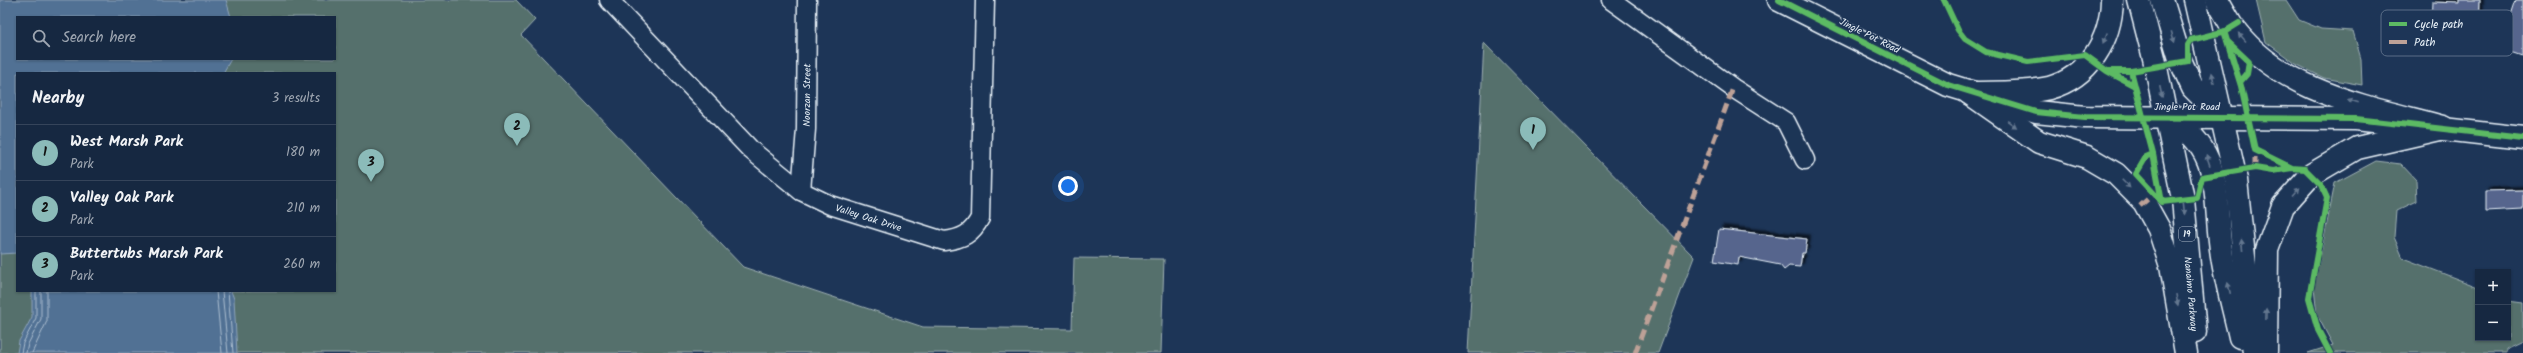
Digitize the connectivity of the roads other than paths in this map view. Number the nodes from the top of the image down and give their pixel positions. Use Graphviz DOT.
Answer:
graph roads {
  1 [pos="609,0"];
  2 [pos="807,0"];
  3 [pos="985,0"];
  4 [pos="1611,0"];
  5 [pos="1779,0"];
  6 [pos="2112,0"];
  7 [pos="2139,0"];
  8 [pos="2162,0"];
  9 [pos="2195,0"];
  10 [pos="2217,0"];
  11 [pos="1969,93"];
  12 [pos="2166,116"];
  13 [pos="2221,116"];
  14 [pos="2444,128"];
  15 [pos="2523,138"];
  16 [pos="1805,160"];
  17 [pos="801,191"];
  18 [pos="2186,353"];
  19 [pos="2196,353"];
  20 [pos="2244,353"];
  21 [pos="2254,353"];
  22 [pos="2266,353"];
  1 -- 17 [label="street, Valley Oak Drive"];
  2 -- 17 [label="street, Noorzan Street"];
  3 -- 17 [label="street, Valley Oak Drive"];
  4 -- 16 [label="street"];
  5 -- 11 [label="main road, Jingle Pot Road"];
  6 -- 11 [label="main road, one-way"];
  7 -- 12 [label="main road, Nanaimo Parkway / 19, one-way"];
  8 -- 13 [label="main road, one-way"];
  13 -- 9 [label="main road, one-way"];
  14 -- 10 [label="main road, one-way"];
  11 -- 12 [label="main road, Jingle Pot Road"];
  11 -- 18 [label="main road, one-way"];
  12 -- 13 [label="main road, Jingle Pot Road"];
  12 -- 19 [label="main road, Nanaimo Parkway / 19, one-way"];
  20 -- 12 [label="main road, one-way"];
  13 -- 14 [label="main road, Jingle Pot Road"];
  21 -- 13 [label="main road, one-way"];
  14 -- 15 [label="main road, Jingle Pot Road"];
  22 -- 14 [label="main road, one-way"];
}
